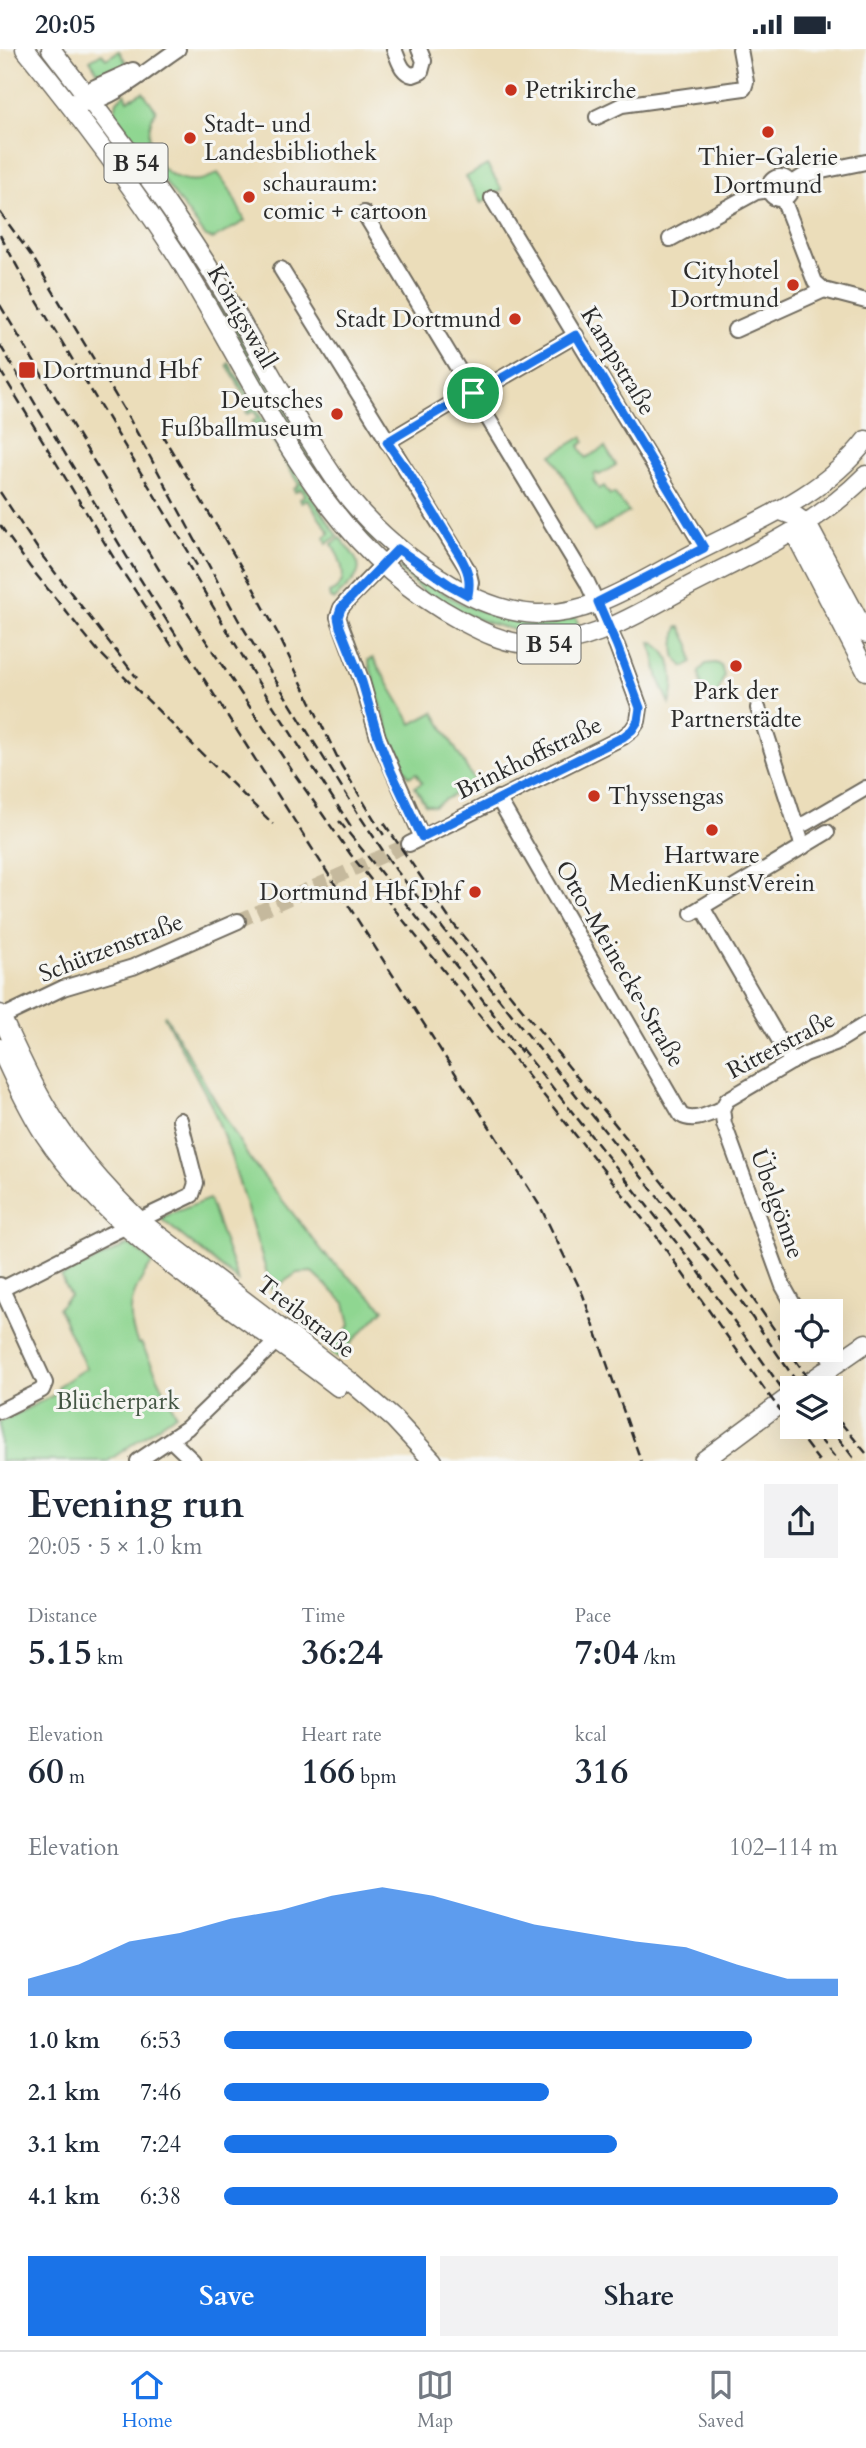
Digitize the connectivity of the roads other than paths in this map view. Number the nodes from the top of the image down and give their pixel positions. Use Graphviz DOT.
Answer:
graph roads {
  1 [pos="25,49"];
  2 [pos="51,49"];
  3 [pos="178,49"];
  4 [pos="394,49"];
  5 [pos="419,49"];
  6 [pos="740,49"];
  7 [pos="88,98"];
  8 [pos="69,106"];
  9 [pos="597,117"];
  10 [pos="866,162"];
  11 [pos="791,184"];
  12 [pos="769,190"];
  13 [pos="492,198"];
  14 [pos="783,199"];
  15 [pos="364,213"];
  16 [pos="670,239"];
  17 [pos="281,269"];
  18 [pos="824,290"];
  19 [pos="866,301"];
  20 [pos="735,330"];
  21 [pos="576,335"];
  22 [pos="473,393"];
  23 [pos="866,440"];
  24 [pos="387,442"];
  25 [pos="866,475"];
  26 [pos="813,490"];
  27 [pos="778,510"];
  28 [pos="799,524"];
  29 [pos="704,548"];
  30 [pos="398,549"];
  31 [pos="383,565"];
  32 [pos="468,595"];
  33 [pos="598,602"];
  34 [pos="609,627"];
  35 [pos="866,634"];
  36 [pos="866,671"];
  37 [pos="758,708"];
  38 [pos="866,788"];
  39 [pos="498,798"];
  40 [pos="795,823"];
  41 [pos="827,832"];
  42 [pos="803,847"];
  43 [pos="238,921"];
  44 [pos="1,1016"];
  45 [pos="866,1024"];
  46 [pos="0,1048"];
  47 [pos="792,1062"];
  48 [pos="722,1109"];
  49 [pos="180,1120"];
  50 [pos="133,1224"];
  51 [pos="1,1288"];
  52 [pos="791,1299"];
  53 [pos="281,1337"];
  54 [pos="866,1343"];
  55 [pos="843,1352"];
  56 [pos="824,1362"];
  57 [pos="812,1376"];
  58 [pos="780,1404"];
  59 [pos="0,1411"];
  60 [pos="171,1440"];
  61 [pos="138,1461"];
  62 [pos="193,1461"];
  63 [pos="418,1461"];
  64 [pos="433,1461"];
  65 [pos="703,1461"];
  1 -- 8 [label="main road, Königswall / B 54"];
  2 -- 7 [label="main road, Königswall / B 54"];
  3 -- 7 [label="street"];
  4 -- 5 [label="street"];
  6 -- 9 [label="street"];
  7 -- 8 [label="street"];
  7 -- 30 [label="main road, Königswall / B 54"];
  8 -- 31 [label="main road, Königswall / B 54"];
  10 -- 11 [label="street"];
  11 -- 12 [label="street"];
  11 -- 14 [label="street"];
  12 -- 14 [label="street"];
  12 -- 16 [label="street"];
  13 -- 21 [label="street, Kampstraße"];
  14 -- 18 [label="street"];
  15 -- 22 [label="street, Brinkhoffstraße"];
  17 -- 24 [label="street"];
  18 -- 19 [label="street"];
  18 -- 20 [label="street"];
  21 -- 22 [label="street"];
  21 -- 29 [label="street, Kampstraße"];
  22 -- 24 [label="street"];
  22 -- 33 [label="street, Brinkhoffstraße"];
  23 -- 26 [label="main road, B 54"];
  24 -- 32 [label="street"];
  25 -- 28 [label="main road, Königswall"];
  26 -- 27 [label="main road, B 54"];
  26 -- 28 [label="main road"];
  27 -- 28 [label="main road"];
  27 -- 29 [label="main road, B 54"];
  28 -- 34 [label="main road, Königswall / B 54"];
  28 -- 35 [label="main road"];
  28 -- 36 [label="main road"];
  29 -- 33 [label="main road, Königswall / B 54"];
  30 -- 31 [label="street"];
  30 -- 32 [label="main road, Königswall / B 54"];
  31 -- 34 [label="main road, Königswall / B 54"];
  31 -- 39 [label="street, Brinkhoffstraße"];
  32 -- 33 [label="main road, Königswall / B 54"];
  33 -- 34 [label="street, Brinkhoffstraße"];
  34 -- 39 [label="street, Brinkhoffstraße"];
  37 -- 40 [label="street"];
  38 -- 40 [label="street"];
  39 -- 48 [label="street, Otto-Meinecke-Straße"];
  40 -- 42 [label="street"];
  41 -- 42 [label="street"];
  42 -- 47 [label="street"];
  43 -- 44 [label="street, Schützenstraße"];
  44 -- 50 [label="main road"];
  45 -- 47 [label="street, Ritterstraße"];
  46 -- 50 [label="main road"];
  47 -- 48 [label="street, Ritterstraße"];
  48 -- 52 [label="street, Übelgönne"];
  49 -- 50 [label="street"];
  50 -- 51 [label="street"];
  50 -- 53 [label="main road, Treibstraße"];
  51 -- 59 [label="street"];
  53 -- 60 [label="street"];
  53 -- 63 [label="main road, Treibstraße"];
  53 -- 64 [label="main road, Treibstraße"];
  54 -- 55 [label="main road"];
  56 -- 57 [label="main road"];
  58 -- 65 [label="main road"];
  60 -- 61 [label="street"];
  60 -- 62 [label="street"];
}
